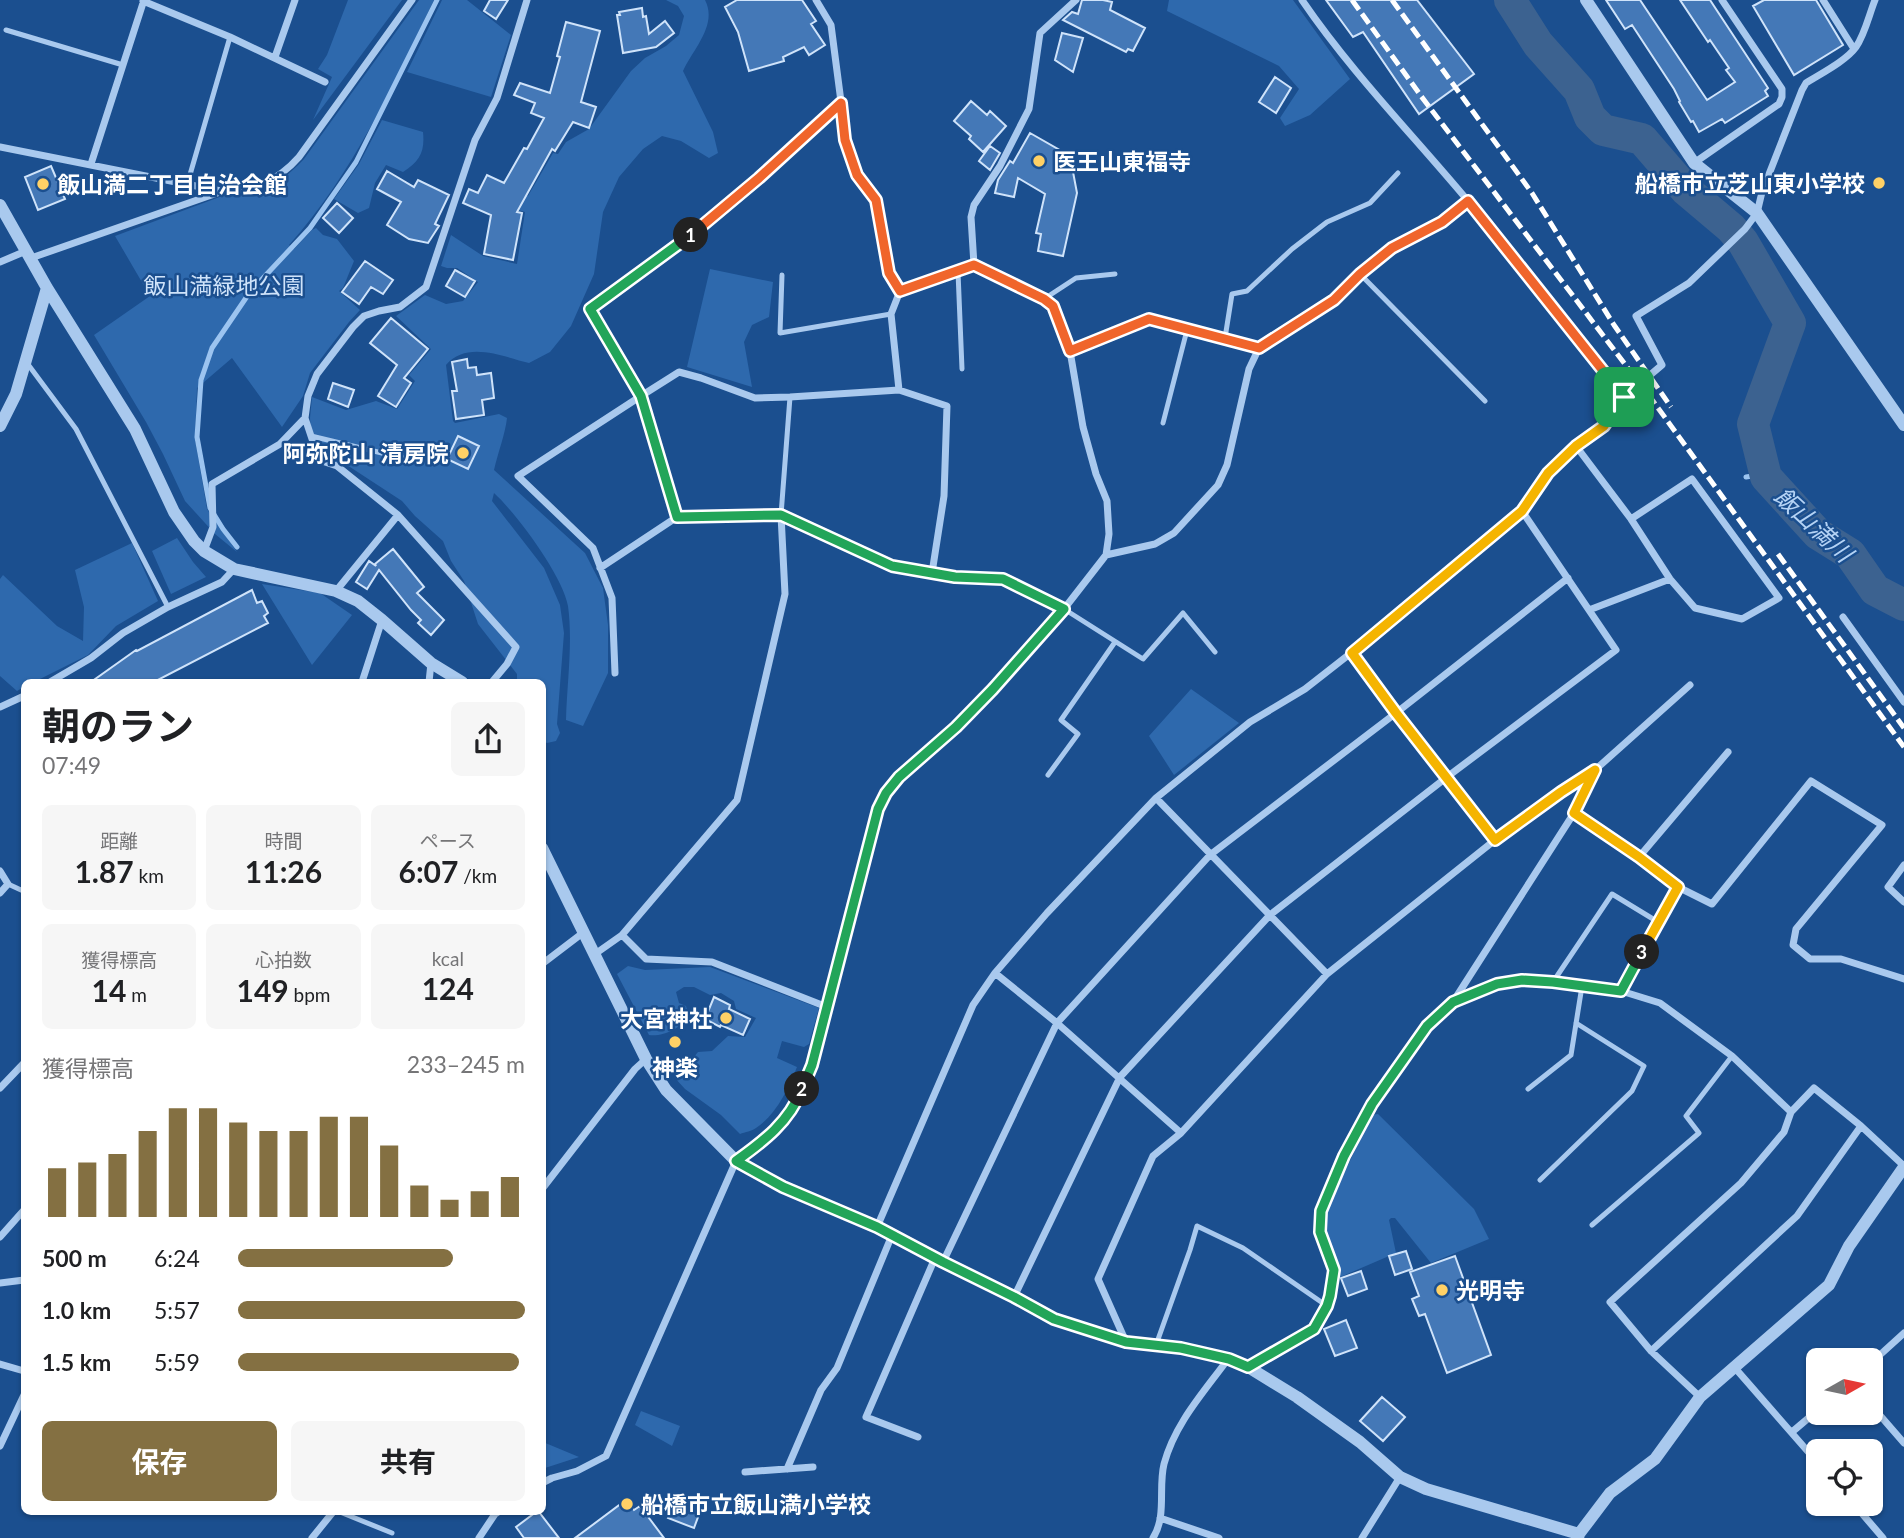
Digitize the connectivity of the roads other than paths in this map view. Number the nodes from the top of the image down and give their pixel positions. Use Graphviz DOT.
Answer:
graph roads {
  1 [pos="295,0"];
  2 [pos="412,0"];
  3 [pos="527,0"];
  4 [pos="816,0"];
  5 [pos="1076,0"];
  6 [pos="1302,0"];
  7 [pos="1586,0"];
  8 [pos="1823,0"];
  9 [pos="1875,0"];
  10 [pos="143,1"];
  11 [pos="1725,1"];
  12 [pos="6,30"];
  13 [pos="230,37"];
  14 [pos="1854,49"];
  15 [pos="275,57"];
  16 [pos="123,65"];
  17 [pos="325,82"];
  18 [pos="841,103"];
  19 [pos="0,147"];
  20 [pos="1694,163"];
  21 [pos="91,164"];
  22 [pos="1398,173"];
  23 [pos="187,184"];
  24 [pos="220,191"];
  25 [pos="1468,201"];
  26 [pos="0,205"];
  27 [pos="1757,213"];
  28 [pos="29,254"];
  29 [pos="0,262"];
  30 [pos="974,265"];
  31 [pos="958,272"];
  32 [pos="1115,274"];
  33 [pos="1360,274"];
  34 [pos="782,275"];
  35 [pos="47,288"];
  36 [pos="900,291"];
  37 [pos="1044,299"];
  38 [pos="891,314"];
  39 [pos="1187,330"];
  40 [pos="1225,338"];
  41 [pos="1259,348"];
  42 [pos="1070,351"];
  43 [pos="26,360"];
  44 [pos="962,369"];
  45 [pos="899,390"];
  46 [pos="641,396"];
  47 [pos="790,397"];
  48 [pos="1624,397"];
  49 [pos="1485,401"];
  50 [pos="305,418"];
  51 [pos="1163,423"];
  52 [pos="1904,425"];
  53 [pos="0,426"];
  54 [pos="311,436"];
  55 [pos="1576,446"];
  56 [pos="407,459"];
  57 [pos="1522,511"];
  58 [pos="398,515"];
  59 [pos="781,515"];
  60 [pos="677,517"];
  61 [pos="1631,519"];
  62 [pos="204,551"];
  63 [pos="1106,555"];
  64 [pos="600,568"];
  65 [pos="234,569"];
  66 [pos="932,573"];
  67 [pos="1568,578"];
  68 [pos="1670,579"];
  69 [pos="336,591"];
  70 [pos="168,607"];
  71 [pos="1064,609"];
  72 [pos="1589,610"];
  73 [pos="1843,617"];
  74 [pos="382,620"];
  75 [pos="1115,642"];
  76 [pos="1216,652"];
  77 [pos="1352,653"];
  78 [pos="431,663"];
  79 [pos="615,673"];
  80 [pos="55,679"];
  81 [pos="363,679"];
  82 [pos="429,679"];
  83 [pos="457,679"];
  84 [pos="494,679"];
  85 [pos="1690,685"];
  86 [pos="21,698"];
  87 [pos="1904,702"];
  88 [pos="0,708"];
  89 [pos="1396,713"];
  90 [pos="1728,752"];
  91 [pos="1595,770"];
  92 [pos="1048,775"];
  93 [pos="1447,777"];
  94 [pos="1156,799"];
  95 [pos="1574,813"];
  96 [pos="1495,840"];
  97 [pos="1210,855"];
  98 [pos="546,856"];
  99 [pos="1639,857"];
  100 [pos="1904,865"];
  101 [pos="0,871"];
  102 [pos="8,884"];
  103 [pos="1678,887"];
  104 [pos="21,890"];
  105 [pos="0,893"];
  106 [pos="1904,902"];
  107 [pos="1270,915"];
  108 [pos="1658,922"];
  109 [pos="584,932"];
  110 [pos="622,935"];
  111 [pos="595,954"];
  112 [pos="546,961"];
  113 [pos="995,973"];
  114 [pos="1326,974"];
  115 [pos="1904,979"];
  116 [pos="1553,982"];
  117 [pos="1582,986"];
  118 [pos="1621,991"];
  119 [pos="1453,1002"];
  120 [pos="827,1007"];
  121 [pos="1057,1023"];
  122 [pos="1576,1023"];
  123 [pos="1732,1056"];
  124 [pos="646,1059"];
  125 [pos="21,1066"];
  126 [pos="1120,1077"];
  127 [pos="0,1088"];
  128 [pos="1528,1088"];
  129 [pos="1791,1112"];
  130 [pos="1861,1126"];
  131 [pos="1181,1133"];
  132 [pos="736,1161"];
  133 [pos="1903,1171"];
  134 [pos="1540,1180"];
  135 [pos="546,1184"];
  136 [pos="21,1213"];
  137 [pos="1592,1225"];
  138 [pos="877,1227"];
  139 [pos="892,1235"];
  140 [pos="0,1237"];
  141 [pos="939,1260"];
  142 [pos="21,1280"];
  143 [pos="0,1283"];
  144 [pos="1014,1297"];
  145 [pos="1327,1306"];
  146 [pos="1904,1333"];
  147 [pos="1126,1342"];
  148 [pos="1156,1345"];
  149 [pos="1651,1351"];
  150 [pos="1883,1352"];
  151 [pos="1229,1359"];
  152 [pos="0,1364"];
  153 [pos="1248,1367"];
  154 [pos="1735,1368"];
  155 [pos="21,1370"];
  156 [pos="1699,1397"];
  157 [pos="21,1401"];
  158 [pos="1883,1419"];
  159 [pos="1806,1420"];
  160 [pos="1792,1432"];
  161 [pos="918,1437"];
  162 [pos="1904,1443"];
  163 [pos="0,1446"];
  164 [pos="1806,1449"];
  165 [pos="813,1467"];
  166 [pos="787,1469"];
  167 [pos="745,1472"];
  168 [pos="1400,1477"];
  169 [pos="546,1481"];
  170 [pos="331,1515"];
  171 [pos="347,1515"];
  172 [pos="494,1515"];
  173 [pos="1864,1516"];
  174 [pos="1160,1518"];
  175 [pos="392,1533"];
  176 [pos="1578,1536"];
  177 [pos="312,1538"];
  178 [pos="479,1538"];
  179 [pos="1153,1538"];
  180 [pos="1219,1538"];
  181 [pos="1362,1538"];
  182 [pos="1883,1538"];
  1 -- 15 [label="street"];
  2 -- 24 [label="street"];
  3 -- 50 [label="street"];
  4 -- 18 [label="street"];
  5 -- 30 [label="street"];
  6 -- 25 [label="street"];
  7 -- 20 [label="street"];
  8 -- 14 [label="street"];
  9 -- 14 [label="street"];
  10 -- 13 [label="street"];
  10 -- 16 [label="street"];
  11 -- 20 [label="street"];
  12 -- 16 [label="lane"];
  13 -- 15 [label="street"];
  13 -- 23 [label="lane"];
  14 -- 27 [label="street"];
  15 -- 17 [label="street"];
  16 -- 21 [label="street"];
  18 -- 36 [label="street"];
  18 -- 46 [label="street"];
  19 -- 21 [label="street"];
  20 -- 27 [label="street"];
  21 -- 23 [label="street"];
  22 -- 40 [label="lane"];
  23 -- 24 [label="street"];
  24 -- 28 [label="street"];
  25 -- 33 [label="street"];
  25 -- 48 [label="street"];
  26 -- 28 [label="street"];
  27 -- 48 [label="street"];
  27 -- 52 [label="street"];
  28 -- 29 [label="street"];
  28 -- 35 [label="street"];
  30 -- 31 [label="street"];
  30 -- 37 [label="street"];
  31 -- 36 [label="street"];
  31 -- 44 [label="lane"];
  32 -- 37 [label="lane"];
  33 -- 41 [label="street"];
  33 -- 49 [label="lane"];
  34 -- 38 [label="lane"];
  35 -- 43 [label="street"];
  35 -- 62 [label="street"];
  36 -- 38 [label="street"];
  37 -- 42 [label="street"];
  38 -- 45 [label="street"];
  39 -- 40 [label="street"];
  39 -- 42 [label="street"];
  39 -- 51 [label="lane"];
  40 -- 41 [label="street"];
  41 -- 63 [label="street"];
  42 -- 63 [label="street"];
  43 -- 53 [label="street"];
  43 -- 70 [label="lane"];
  45 -- 47 [label="street"];
  45 -- 66 [label="street"];
  46 -- 47 [label="street"];
  46 -- 60 [label="street"];
  46 -- 64 [label="street"];
  47 -- 59 [label="lane"];
  48 -- 55 [label="street"];
  50 -- 54 [label="lane"];
  50 -- 62 [label="street"];
  54 -- 56 [label="lane"];
  54 -- 58 [label="street"];
  55 -- 57 [label="street"];
  55 -- 61 [label="street"];
  57 -- 67 [label="street"];
  57 -- 77 [label="street"];
  58 -- 69 [label="street"];
  58 -- 84 [label="street"];
  59 -- 60 [label="street"];
  59 -- 66 [label="lane"];
  59 -- 110 [label="street"];
  60 -- 64 [label="street"];
  61 -- 68 [label="street"];
  61 -- 68 [label="street"];
  62 -- 65 [label="street"];
  63 -- 71 [label="street"];
  64 -- 79 [label="street"];
  65 -- 69 [label="street"];
  65 -- 70 [label="street"];
  66 -- 71 [label="street"];
  67 -- 72 [label="street"];
  67 -- 89 [label="street"];
  68 -- 72 [label="street"];
  69 -- 74 [label="street"];
  70 -- 80 [label="street"];
  71 -- 75 [label="lane"];
  71 -- 120 [label="street"];
  72 -- 93 [label="street"];
  73 -- 87 [label="street"];
  74 -- 78 [label="street"];
  74 -- 81 [label="street"];
  75 -- 76 [label="lane"];
  75 -- 92 [label="lane"];
  77 -- 89 [label="street"];
  77 -- 94 [label="street"];
  78 -- 82 [label="street"];
  78 -- 83 [label="street"];
  85 -- 91 [label="street"];
  86 -- 88 [label="street"];
  89 -- 93 [label="street"];
  89 -- 97 [label="street"];
  90 -- 99 [label="street"];
  91 -- 95 [label="street"];
  91 -- 96 [label="lane"];
  93 -- 96 [label="street"];
  93 -- 107 [label="street"];
  94 -- 97 [label="street"];
  94 -- 113 [label="street"];
  95 -- 99 [label="street"];
  95 -- 119 [label="street"];
  96 -- 114 [label="street"];
  97 -- 107 [label="street"];
  97 -- 121 [label="street"];
  98 -- 109 [label="street"];
  99 -- 103 [label="street"];
  100 -- 106 [label="street"];
  101 -- 102 [label="street"];
  102 -- 104 [label="lane"];
  102 -- 105 [label="street"];
  103 -- 108 [label="street"];
  103 -- 115 [label="street"];
  107 -- 114 [label="street"];
  107 -- 126 [label="street"];
  108 -- 116 [label="lane"];
  108 -- 118 [label="street"];
  109 -- 111 [label="street"];
  109 -- 112 [label="street"];
  110 -- 111 [label="street"];
  110 -- 120 [label="street"];
  111 -- 124 [label="street"];
  113 -- 121 [label="street"];
  113 -- 138 [label="street"];
  114 -- 131 [label="street"];
  116 -- 117 [label="street"];
  116 -- 119 [label="street"];
  117 -- 118 [label="street"];
  117 -- 122 [label="lane"];
  118 -- 123 [label="street"];
  119 -- 145 [label="street"];
  120 -- 132 [label="street"];
  121 -- 126 [label="street"];
  121 -- 141 [label="street"];
  122 -- 128 [label="lane"];
  122 -- 134 [label="lane"];
  123 -- 129 [label="street"];
  123 -- 137 [label="lane"];
  124 -- 132 [label="street"];
  124 -- 135 [label="street"];
  125 -- 127 [label="street"];
  126 -- 131 [label="street"];
  126 -- 144 [label="street"];
  129 -- 130 [label="street"];
  129 -- 149 [label="street"];
  130 -- 133 [label="street"];
  130 -- 149 [label="street"];
  131 -- 147 [label="street"];
  132 -- 138 [label="street"];
  132 -- 169 [label="street"];
  133 -- 154 [label="street"];
  136 -- 140 [label="street"];
  138 -- 139 [label="street"];
  139 -- 141 [label="street"];
  139 -- 166 [label="street"];
  141 -- 144 [label="street"];
  141 -- 161 [label="street"];
  142 -- 143 [label="street"];
  144 -- 147 [label="street"];
  145 -- 148 [label="lane"];
  145 -- 153 [label="street"];
  146 -- 150 [label="street"];
  147 -- 148 [label="street"];
  148 -- 151 [label="street"];
  149 -- 156 [label="street"];
  151 -- 153 [label="street"];
  151 -- 174 [label="street"];
  152 -- 155 [label="street"];
  153 -- 168 [label="street"];
  154 -- 156 [label="street"];
  154 -- 160 [label="street"];
  156 -- 176 [label="street"];
  157 -- 163 [label="street"];
  158 -- 162 [label="street"];
  159 -- 160 [label="street"];
  160 -- 164 [label="street"];
  165 -- 166 [label="street"];
  166 -- 167 [label="street"];
  168 -- 176 [label="street"];
  168 -- 181 [label="street"];
  170 -- 177 [label="street"];
  171 -- 175 [label="lane"];
  172 -- 178 [label="street"];
  173 -- 182 [label="street"];
  174 -- 179 [label="street"];
  174 -- 180 [label="street"];
}
